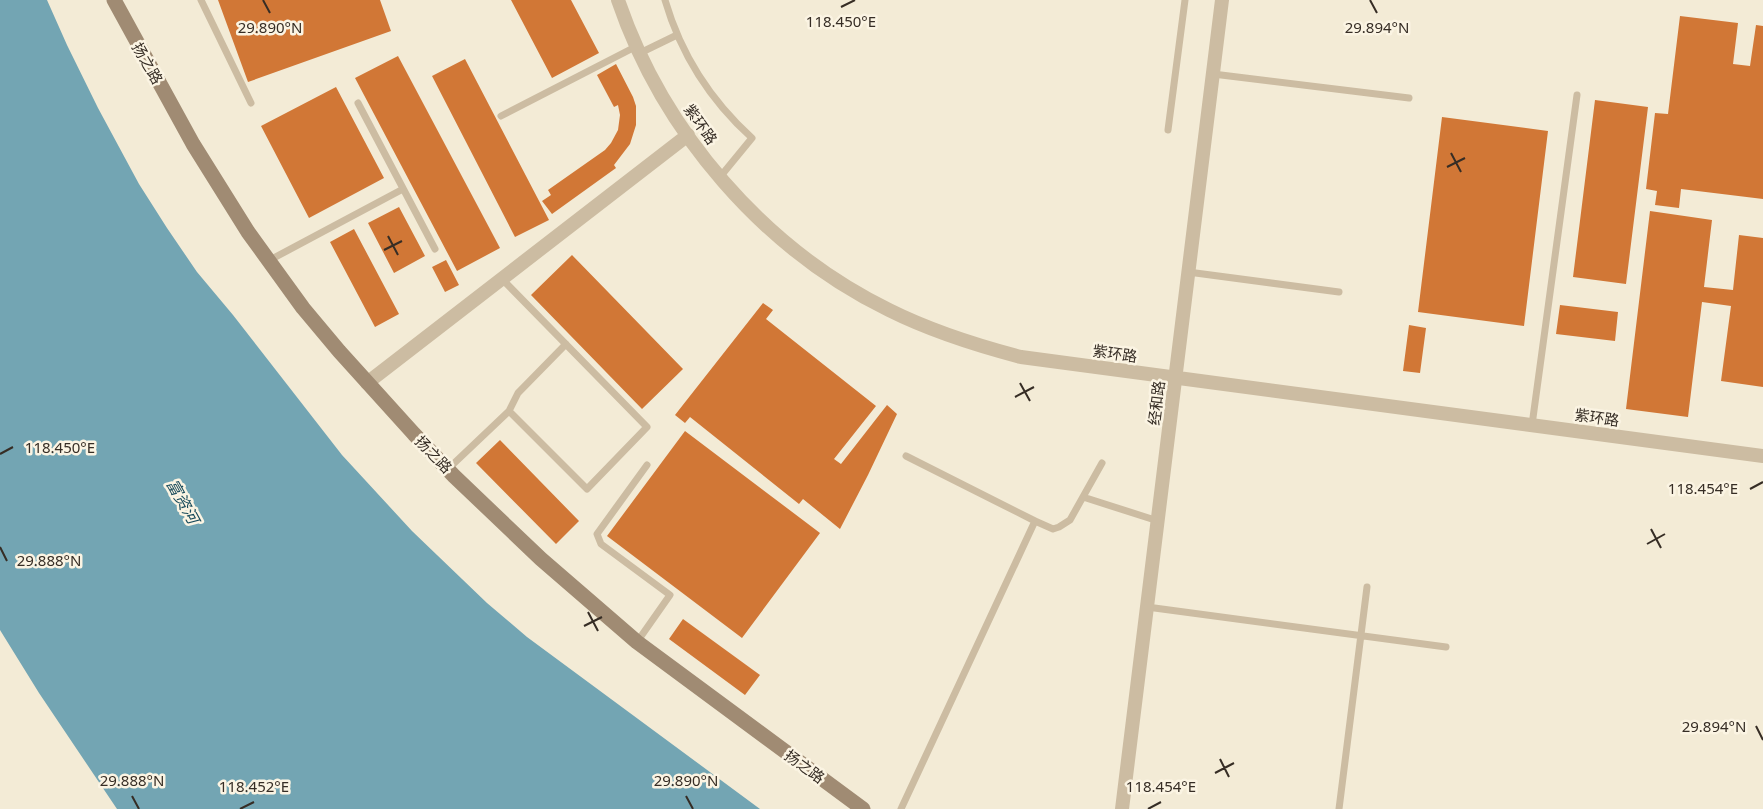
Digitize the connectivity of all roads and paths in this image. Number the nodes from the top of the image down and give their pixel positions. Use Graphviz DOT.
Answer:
graph roads {
  1 [pos="114,0"];
  2 [pos="201,0"];
  3 [pos="618,0"];
  4 [pos="666,0"];
  5 [pos="1185,0"];
  6 [pos="1222,0"];
  7 [pos="677,35"];
  8 [pos="638,50"];
  9 [pos="1213,74"];
  10 [pos="1577,95"];
  11 [pos="1409,98"];
  12 [pos="251,103"];
  13 [pos="358,103"];
  14 [pos="501,116"];
  15 [pos="1168,130"];
  16 [pos="688,135"];
  17 [pos="720,177"];
  18 [pos="403,189"];
  19 [pos="435,249"];
  20 [pos="268,261"];
  21 [pos="1188,272"];
  22 [pos="502,279"];
  23 [pos="1339,292"];
  24 [pos="566,344"];
  25 [pos="1175,377"];
  26 [pos="367,383"];
  27 [pos="509,411"];
  28 [pos="1532,425"];
  29 [pos="906,456"];
  30 [pos="1763,456"];
  31 [pos="1102,463"];
  32 [pos="647,465"];
  33 [pos="448,469"];
  34 [pos="1083,497"];
  35 [pos="1035,521"];
  36 [pos="1158,521"];
  37 [pos="1367,587"];
  38 [pos="1147,607"];
  39 [pos="1361,636"];
  40 [pos="637,642"];
  41 [pos="1446,647"];
  42 [pos="863,809"];
  43 [pos="901,809"];
  44 [pos="1122,809"];
  45 [pos="1339,809"];
  1 -- 20 [label="street, 扬之路"];
  2 -- 12 [label="lane"];
  3 -- 8 [label="street, 紫环路"];
  4 -- 7 [label="lane"];
  5 -- 15 [label="lane"];
  6 -- 9 [label="street, 经和路"];
  7 -- 8 [label="lane"];
  7 -- 17 [label="lane"];
  8 -- 14 [label="lane"];
  8 -- 16 [label="street, 紫环路"];
  9 -- 11 [label="lane"];
  9 -- 21 [label="street, 经和路"];
  10 -- 28 [label="lane"];
  13 -- 18 [label="lane"];
  16 -- 17 [label="street, 紫环路"];
  16 -- 22 [label="street"];
  17 -- 25 [label="street, 紫环路"];
  18 -- 19 [label="lane"];
  18 -- 20 [label="lane"];
  20 -- 26 [label="street, 扬之路"];
  21 -- 23 [label="lane"];
  21 -- 25 [label="street, 经和路"];
  22 -- 24 [label="lane"];
  22 -- 26 [label="street"];
  24 -- 27 [label="lane"];
  24 -- 27 [label="lane"];
  25 -- 28 [label="street, 紫环路"];
  25 -- 36 [label="street, 经和路"];
  26 -- 33 [label="street, 扬之路"];
  27 -- 33 [label="lane"];
  28 -- 30 [label="street, 紫环路"];
  29 -- 35 [label="lane"];
  31 -- 34 [label="lane"];
  32 -- 40 [label="lane"];
  33 -- 40 [label="street, 扬之路"];
  34 -- 35 [label="lane"];
  34 -- 36 [label="lane"];
  35 -- 43 [label="lane"];
  36 -- 38 [label="street, 经和路"];
  37 -- 39 [label="lane"];
  38 -- 39 [label="lane"];
  38 -- 44 [label="street, 经和路"];
  39 -- 41 [label="lane"];
  39 -- 45 [label="lane"];
  40 -- 42 [label="street, 扬之路"];
}
